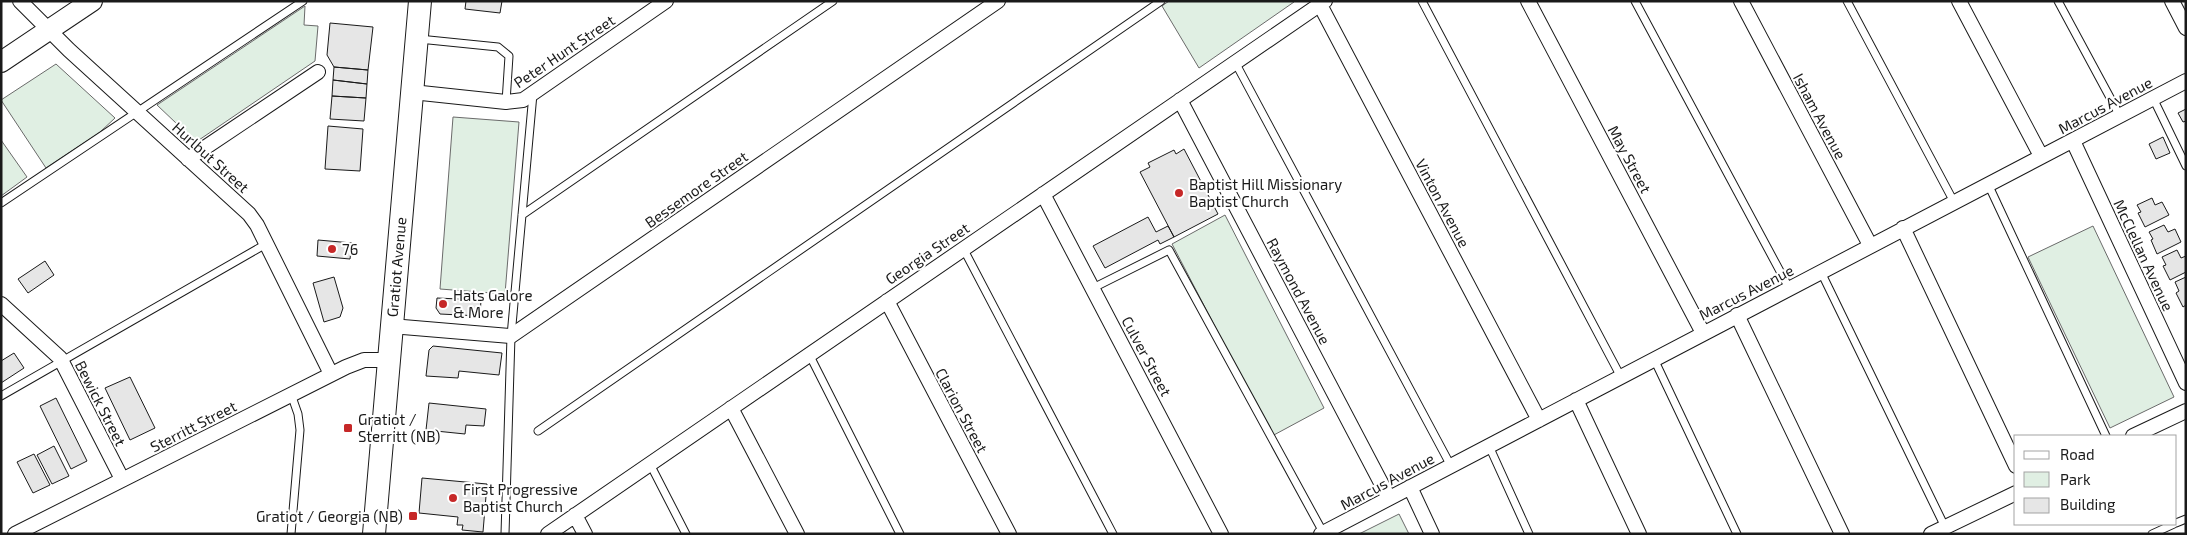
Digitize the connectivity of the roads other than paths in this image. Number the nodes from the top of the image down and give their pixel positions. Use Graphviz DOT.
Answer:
graph roads {
  1 [pos="20,1"];
  2 [pos="92,1"];
  3 [pos="303,1"];
  4 [pos="420,1"];
  5 [pos="666,1"];
  6 [pos="833,1"];
  7 [pos="998,1"];
  8 [pos="1161,1"];
  9 [pos="1422,1"];
  10 [pos="1528,1"];
  11 [pos="1635,1"];
  12 [pos="1741,1"];
  13 [pos="1847,1"];
  14 [pos="1959,1"];
  15 [pos="2058,1"];
  16 [pos="2172,1"];
  17 [pos="1321,2"];
  18 [pos="2186,28"];
  19 [pos="49,30"];
  20 [pos="417,38"];
  21 [pos="1,62"];
  22 [pos="1236,62"];
  23 [pos="318,72"];
  24 [pos="2186,81"];
  25 [pos="412,92"];
  26 [pos="533,93"];
  27 [pos="2153,98"];
  28 [pos="1180,100"];
  29 [pos="506,102"];
  30 [pos="137,112"];
  31 [pos="2120,116"];
  32 [pos="2072,141"];
  33 [pos="2041,156"];
  34 [pos="188,158"];
  35 [pos="2186,166"];
  36 [pos="1988,184"];
  37 [pos="1043,194"];
  38 [pos="1954,202"];
  39 [pos="1,203"];
  40 [pos="522,215"];
  41 [pos="1903,228"];
  42 [pos="266,244"];
  43 [pos="1870,245"];
  44 [pos="963,248"];
  45 [pos="1821,272"];
  46 [pos="1093,288"];
  47 [pos="1789,288"];
  48 [pos="887,300"];
  49 [pos="1,304"];
  50 [pos="1737,316"];
  51 [pos="391,326"];
  52 [pos="1703,333"];
  53 [pos="511,336"];
  54 [pos="809,354"];
  55 [pos="1654,359"];
  56 [pos="389,360"];
  57 [pos="62,362"];
  58 [pos="331,374"];
  59 [pos="1621,376"];
  60 [pos="2186,383"];
  61 [pos="291,394"];
  62 [pos="1,396"];
  63 [pos="1576,400"];
  64 [pos="731,408"];
  65 [pos="2186,410"];
  66 [pos="1539,420"];
  67 [pos="538,431"];
  68 [pos="2106,435"];
  69 [pos="2135,435"];
  70 [pos="1489,446"];
  71 [pos="2014,462"];
  72 [pos="650,464"];
  73 [pos="1451,466"];
  74 [pos="122,479"];
  75 [pos="1410,487"];
  76 [pos="2014,494"];
  77 [pos="1389,498"];
  78 [pos="575,514"];
  79 [pos="2171,525"];
  80 [pos="1945,527"];
  81 [pos="1322,533"];
  82 [pos="15,534"];
  83 [pos="290,534"];
  84 [pos="374,534"];
  85 [pos="506,534"];
  86 [pos="548,534"];
  87 [pos="585,534"];
  88 [pos="686,534"];
  89 [pos="797,534"];
  90 [pos="900,534"];
  91 [pos="1009,534"];
  92 [pos="1113,534"];
  93 [pos="1221,534"];
  94 [pos="1432,534"];
  95 [pos="1530,534"];
  96 [pos="1639,534"];
  97 [pos="1737,534"];
  98 [pos="1842,534"];
  99 [pos="1931,534"];
  100 [pos="2152,534"];
  1 -- 19 [label="street, Hurlbut Street"];
  2 -- 19 [label="main road"];
  3 -- 30 [label="lane"];
  4 -- 20 [label="main road, Gratiot Avenue"];
  5 -- 26 [label="street, Peter Hunt Street"];
  6 -- 40 [label="lane"];
  7 -- 53 [label="street, Bessemore Street"];
  8 -- 67 [label="lane"];
  9 -- 59 [label="lane"];
  10 -- 52 [label="street, May Street"];
  11 -- 47 [label="lane"];
  12 -- 43 [label="street, Isham Avenue"];
  13 -- 38 [label="lane"];
  14 -- 33 [label="street"];
  15 -- 31 [label="lane"];
  16 -- 18 [label="street"];
  17 -- 22 [label="street, Georgia Street"];
  17 -- 66 [label="street, Vinton Avenue"];
  19 -- 21 [label="main road"];
  19 -- 30 [label="street, Hurlbut Street"];
  20 -- 25 [label="main road, Gratiot Avenue"];
  20 -- 29 [label="lane"];
  22 -- 28 [label="street, Georgia Street"];
  22 -- 73 [label="lane"];
  23 -- 34 [label="street"];
  24 -- 27 [label="street, Marcus Avenue"];
  25 -- 29 [label="street, Peter Hunt Street"];
  25 -- 51 [label="main road, Gratiot Avenue"];
  26 -- 29 [label="street, Peter Hunt Street"];
  26 -- 40 [label="lane"];
  27 -- 31 [label="street, Marcus Avenue"];
  27 -- 35 [label="lane"];
  28 -- 37 [label="street, Georgia Street"];
  28 -- 77 [label="street, Raymond Avenue"];
  30 -- 34 [label="street, Hurlbut Street"];
  30 -- 39 [label="lane"];
  31 -- 32 [label="street, Marcus Avenue"];
  32 -- 33 [label="street, Marcus Avenue"];
  32 -- 60 [label="street, McClellan Avenue"];
  33 -- 36 [label="street, Marcus Avenue"];
  34 -- 42 [label="street, Hurlbut Street"];
  36 -- 38 [label="street, Marcus Avenue"];
  36 -- 68 [label="lane"];
  37 -- 44 [label="street, Georgia Street"];
  37 -- 46 [label="street, Culver Street"];
  38 -- 41 [label="street, Marcus Avenue"];
  40 -- 53 [label="lane"];
  41 -- 43 [label="street, Marcus Avenue"];
  41 -- 71 [label="street"];
  42 -- 57 [label="lane"];
  42 -- 58 [label="street, Hurlbut Street"];
  43 -- 45 [label="street, Marcus Avenue"];
  44 -- 48 [label="street, Georgia Street"];
  44 -- 92 [label="lane"];
  45 -- 47 [label="street, Marcus Avenue"];
  45 -- 80 [label="lane"];
  46 -- 81 [label="lane"];
  46 -- 93 [label="street, Culver Street"];
  47 -- 50 [label="street, Marcus Avenue"];
  48 -- 54 [label="street, Georgia Street"];
  48 -- 91 [label="street, Clarion Street"];
  49 -- 57 [label="street, Bewick Street"];
  50 -- 52 [label="street, Marcus Avenue"];
  50 -- 98 [label="street"];
  51 -- 53 [label="street"];
  51 -- 56 [label="main road, Gratiot Avenue"];
  52 -- 55 [label="street, Marcus Avenue"];
  53 -- 85 [label="lane"];
  54 -- 64 [label="street, Georgia Street"];
  54 -- 90 [label="lane"];
  55 -- 59 [label="street, Marcus Avenue"];
  55 -- 97 [label="lane"];
  56 -- 58 [label="street, Sterritt Street"];
  56 -- 84 [label="main road, Gratiot Avenue"];
  57 -- 62 [label="lane"];
  57 -- 74 [label="street, Bewick Street"];
  58 -- 61 [label="street, Sterritt Street"];
  59 -- 63 [label="street, Marcus Avenue"];
  61 -- 74 [label="street, Sterritt Street"];
  61 -- 83 [label="lane"];
  63 -- 66 [label="street, Marcus Avenue"];
  63 -- 96 [label="street"];
  64 -- 72 [label="street, Georgia Street"];
  64 -- 89 [label="street"];
  65 -- 69 [label="street"];
  66 -- 70 [label="street, Marcus Avenue"];
  70 -- 73 [label="street, Marcus Avenue"];
  70 -- 95 [label="lane"];
  72 -- 78 [label="street, Georgia Street"];
  72 -- 88 [label="lane"];
  73 -- 75 [label="street, Marcus Avenue"];
  74 -- 82 [label="street, Sterritt Street"];
  75 -- 77 [label="street, Marcus Avenue"];
  75 -- 94 [label="street"];
  76 -- 80 [label="street"];
  77 -- 81 [label="street, Marcus Avenue"];
  78 -- 86 [label="street, Georgia Street"];
  78 -- 87 [label="street"];
  79 -- 100 [label="lane"];
  80 -- 99 [label="street"];
}
